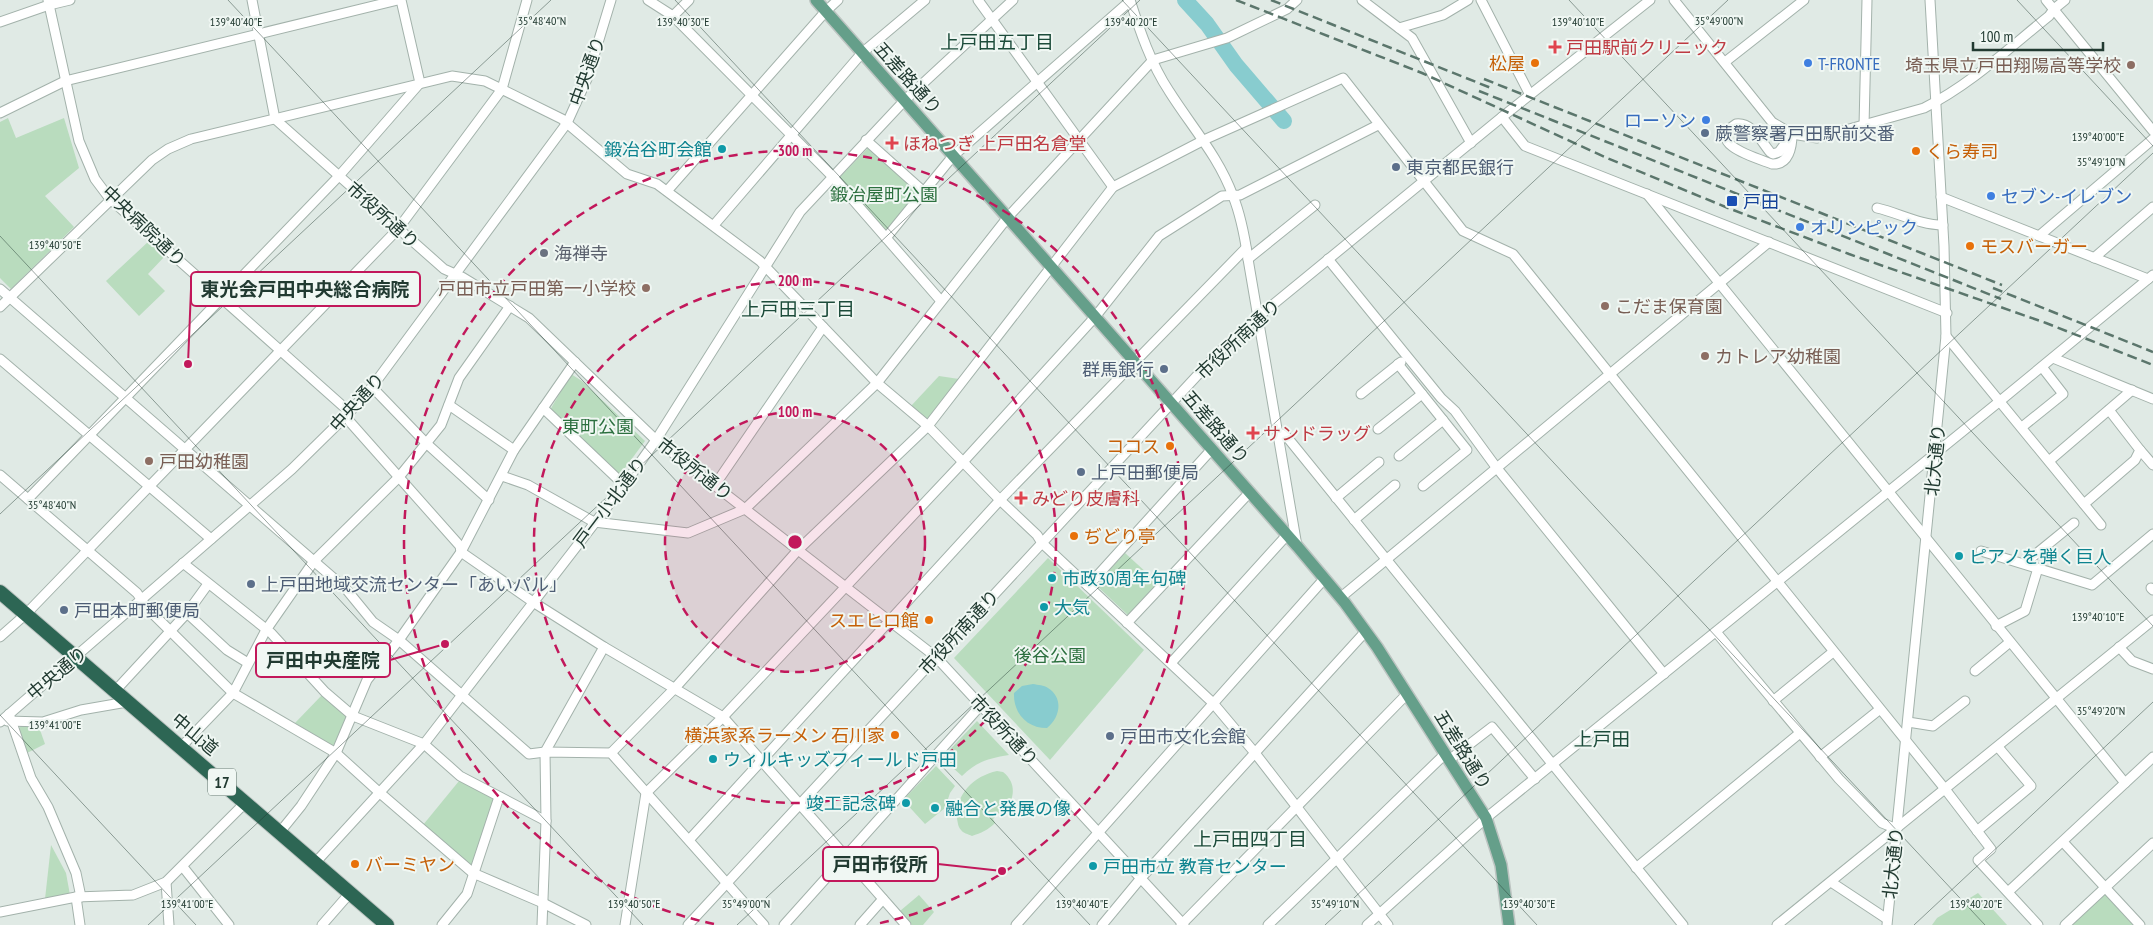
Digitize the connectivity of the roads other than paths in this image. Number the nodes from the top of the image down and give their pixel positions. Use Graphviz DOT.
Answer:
graph roads {
  1 [pos="70,0"];
  2 [pos="252,0"];
  3 [pos="399,0"];
  4 [pos="527,0"];
  5 [pos="611,0"];
  6 [pos="648,0"];
  7 [pos="689,0"];
  8 [pos="816,0"];
  9 [pos="838,0"];
  10 [pos="925,0"];
  11 [pos="978,0"];
  12 [pos="1012,0"];
  13 [pos="1130,0"];
  14 [pos="1298,0"];
  15 [pos="1362,0"];
  16 [pos="1468,0"];
  17 [pos="1481,0"];
  18 [pos="1650,0"];
  19 [pos="1674,0"];
  20 [pos="1804,0"];
  21 [pos="1867,0"];
  22 [pos="1930,0"];
  23 [pos="2046,0"];
  24 [pos="2065,0"];
  25 [pos="48,2"];
  26 [pos="2054,9"];
  27 [pos="826,11"];
  28 [pos="672,16"];
  29 [pos="992,20"];
  30 [pos="0,22"];
  31 [pos="1399,28"];
  32 [pos="258,33"];
  33 [pos="862,53"];
  34 [pos="1153,60"];
  35 [pos="1725,62"];
  36 [pos="65,80"];
  37 [pos="1037,82"];
  38 [pos="420,83"];
  39 [pos="502,89"];
  40 [pos="751,95"];
  41 [pos="1530,95"];
  42 [pos="905,100"];
  43 [pos="1935,102"];
  44 [pos="0,113"];
  45 [pos="1502,117"];
  46 [pos="275,119"];
  47 [pos="567,123"];
  48 [pos="1378,125"];
  49 [pos="1864,126"];
  50 [pos="2153,131"];
  51 [pos="1792,134"];
  52 [pos="791,136"];
  53 [pos="1079,139"];
  54 [pos="2153,139"];
  55 [pos="866,140"];
  56 [pos="1204,141"];
  57 [pos="1471,143"];
  58 [pos="953,156"];
  59 [pos="339,176"];
  60 [pos="833,177"];
  61 [pos="1423,182"];
  62 [pos="1113,187"];
  63 [pos="667,191"];
  64 [pos="923,192"];
  65 [pos="1647,194"];
  66 [pos="1233,196"];
  67 [pos="1941,197"];
  68 [pos="110,199"];
  69 [pos="1315,205"];
  70 [pos="2153,207"];
  71 [pos="1876,208"];
  72 [pos="1008,218"];
  73 [pos="714,225"];
  74 [pos="1943,225"];
  75 [pos="398,229"];
  76 [pos="2039,236"];
  77 [pos="886,238"];
  78 [pos="1769,242"];
  79 [pos="1246,248"];
  80 [pos="2094,258"];
  81 [pos="1248,259"];
  82 [pos="1328,259"];
  83 [pos="766,266"];
  84 [pos="1052,268"];
  85 [pos="456,275"];
  86 [pos="2150,277"];
  87 [pos="1719,285"];
  88 [pos="0,289"];
  89 [pos="9,298"];
  90 [pos="222,298"];
  91 [pos="941,301"];
  92 [pos="510,306"];
  93 [pos="0,307"];
  94 [pos="1947,313"];
  95 [pos="1258,316"];
  96 [pos="1095,317"];
  97 [pos="824,327"];
  98 [pos="1946,336"];
  99 [pos="280,351"];
  100 [pos="1407,357"];
  101 [pos="2053,358"];
  102 [pos="0,359"];
  103 [pos="575,362"];
  104 [pos="1135,362"];
  105 [pos="1398,364"];
  106 [pos="2042,367"];
  107 [pos="1608,374"];
  108 [pos="877,383"];
  109 [pos="372,387"];
  110 [pos="2132,390"];
  111 [pos="1361,394"];
  112 [pos="1422,394"];
  113 [pos="126,398"];
  114 [pos="2153,399"];
  115 [pos="2000,401"];
  116 [pos="1172,404"];
  117 [pos="449,405"];
  118 [pos="543,408"];
  119 [pos="2108,410"];
  120 [pos="347,415"];
  121 [pos="1443,420"];
  122 [pos="928,426"];
  123 [pos="2022,427"];
  124 [pos="1378,429"];
  125 [pos="1278,432"];
  126 [pos="90,435"];
  127 [pos="656,440"];
  128 [pos="426,442"];
  129 [pos="185,449"];
  130 [pos="1212,449"];
  131 [pos="514,450"];
  132 [pos="2140,450"];
  133 [pos="1936,453"];
  134 [pos="1399,456"];
  135 [pos="2049,461"];
  136 [pos="963,462"];
  137 [pos="1379,462"];
  138 [pos="2153,466"];
  139 [pos="1496,467"];
  140 [pos="0,475"];
  141 [pos="502,476"];
  142 [pos="399,477"];
  143 [pos="149,485"];
  144 [pos="624,485"];
  145 [pos="1395,485"];
  146 [pos="715,486"];
  147 [pos="1423,486"];
  148 [pos="1250,492"];
  149 [pos="1887,492"];
  150 [pos="1336,498"];
  151 [pos="28,499"];
  152 [pos="489,500"];
  153 [pos="1000,500"];
  154 [pos="2084,504"];
  155 [pos="250,505"];
  156 [pos="745,509"];
  157 [pos="1354,520"];
  158 [pos="594,522"];
  159 [pos="2074,523"];
  160 [pos="2101,525"];
  161 [pos="2153,534"];
  162 [pos="1287,535"];
  163 [pos="212,539"];
  164 [pos="1926,540"];
  165 [pos="1042,543"];
  166 [pos="1297,546"];
  167 [pos="87,549"];
  168 [pos="798,550"];
  169 [pos="1981,551"];
  170 [pos="461,552"];
  171 [pos="1386,560"];
  172 [pos="314,561"];
  173 [pos="184,564"];
  174 [pos="2029,566"];
  175 [pos="2038,568"];
  176 [pos="1325,578"];
  177 [pos="1777,582"];
  178 [pos="208,584"];
  179 [pos="844,586"];
  180 [pos="1088,586"];
  181 [pos="0,592"];
  182 [pos="1340,598"];
  183 [pos="141,600"];
  184 [pos="533,602"];
  185 [pos="187,613"];
  186 [pos="26,614"];
  187 [pos="2153,620"];
  188 [pos="890,621"];
  189 [pos="1128,623"];
  190 [pos="1996,626"];
  191 [pos="266,630"];
  192 [pos="1366,631"];
  193 [pos="170,632"];
  194 [pos="1716,632"];
  195 [pos="0,637"];
  196 [pos="399,640"];
  197 [pos="2010,642"];
  198 [pos="604,647"];
  199 [pos="2119,647"];
  200 [pos="1833,652"];
  201 [pos="75,657"];
  202 [pos="936,657"];
  203 [pos="248,663"];
  204 [pos="1171,663"];
  205 [pos="2153,669"];
  206 [pos="1975,671"];
  207 [pos="1664,674"];
  208 [pos="675,688"];
  209 [pos="115,691"];
  210 [pos="233,693"];
  211 [pos="1408,694"];
  212 [pos="462,695"];
  213 [pos="2056,699"];
  214 [pos="1773,701"];
  215 [pos="1965,701"];
  216 [pos="127,702"];
  217 [pos="1213,703"];
  218 [pos="981,705"];
  219 [pos="1879,710"];
  220 [pos="353,716"];
  221 [pos="723,717"];
  222 [pos="4,719"];
  223 [pos="1908,722"];
  224 [pos="1800,733"];
  225 [pos="1906,742"];
  226 [pos="424,744"];
  227 [pos="182,746"];
  228 [pos="1998,747"];
  229 [pos="545,752"];
  230 [pos="336,753"];
  231 [pos="611,753"];
  232 [pos="1255,753"];
  233 [pos="1447,757"];
  234 [pos="1820,757"];
  235 [pos="2153,757"];
  236 [pos="762,761"];
  237 [pos="1553,764"];
  238 [pos="1535,779"];
  239 [pos="2125,783"];
  240 [pos="1945,789"];
  241 [pos="380,793"];
  242 [pos="646,793"];
  243 [pos="500,797"];
  244 [pos="245,803"];
  245 [pos="800,804"];
  246 [pos="1296,806"];
  247 [pos="1486,818"];
  248 [pos="546,821"];
  249 [pos="1897,829"];
  250 [pos="1977,831"];
  251 [pos="280,832"];
  252 [pos="1099,832"];
  253 [pos="689,840"];
  254 [pos="2063,842"];
  255 [pos="2153,844"];
  256 [pos="846,857"];
  257 [pos="1337,858"];
  258 [pos="315,863"];
  259 [pos="183,867"];
  260 [pos="1636,868"];
  261 [pos="473,872"];
  262 [pos="1141,878"];
  263 [pos="166,882"];
  264 [pos="1831,882"];
  265 [pos="726,884"];
  266 [pos="2105,887"];
  267 [pos="2008,892"];
  268 [pos="350,893"];
  269 [pos="78,897"];
  270 [pos="883,899"];
  271 [pos="543,903"];
  272 [pos="0,912"];
  273 [pos="1380,914"];
  274 [pos="1885,923"];
  275 [pos="1183,924"];
  276 [pos="80,925"];
  277 [pos="169,925"];
  278 [pos="229,925"];
  279 [pos="322,925"];
  280 [pos="387,925"];
  281 [pos="442,925"];
  282 [pos="542,925"];
  283 [pos="586,925"];
  284 [pos="625,925"];
  285 [pos="688,925"];
  286 [pos="764,925"];
  287 [pos="784,925"];
  288 [pos="860,925"];
  289 [pos="906,925"];
  290 [pos="1016,925"];
  291 [pos="1102,925"];
  292 [pos="1268,925"];
  293 [pos="1367,925"];
  294 [pos="1388,925"];
  295 [pos="1509,925"];
  296 [pos="1683,925"];
  297 [pos="1777,925"];
  298 [pos="2038,925"];
  299 [pos="2065,925"];
  300 [pos="2140,925"];
  1 -- 25 [label="street"];
  2 -- 32 [label="street"];
  3 -- 32 [label="street"];
  3 -- 38 [label="street"];
  4 -- 39 [label="street"];
  5 -- 47 [label="street, 中央通り"];
  6 -- 28 [label="street"];
  7 -- 28 [label="street"];
  8 -- 27 [label="main road, 五差路通り"];
  9 -- 27 [label="street"];
  10 -- 33 [label="street"];
  11 -- 29 [label="street"];
  12 -- 29 [label="street, 戸一小北通り"];
  13 -- 34 [label="street"];
  13 -- 37 [label="street"];
  14 -- 34 [label="street"];
  15 -- 31 [label="street"];
  16 -- 31 [label="street"];
  17 -- 41 [label="street"];
  18 -- 41 [label="street, 市役所南通り"];
  19 -- 35 [label="street"];
  20 -- 35 [label="street"];
  21 -- 49 [label="street"];
  22 -- 43 [label="street, 北大通り"];
  23 -- 26 [label="street"];
  24 -- 26 [label="street"];
  25 -- 30 [label="street"];
  25 -- 36 [label="street, 中央病院通り"];
  26 -- 43 [label="street"];
  26 -- 50 [label="street"];
  27 -- 33 [label="main road, 五差路通り"];
  27 -- 40 [label="street"];
  28 -- 40 [label="street"];
  29 -- 37 [label="street"];
  29 -- 42 [label="street, 戸一小北通り"];
  31 -- 57 [label="street"];
  32 -- 36 [label="street"];
  32 -- 46 [label="street"];
  33 -- 42 [label="main road, 五差路通り"];
  33 -- 52 [label="street"];
  34 -- 53 [label="street"];
  34 -- 56 [label="street"];
  35 -- 51 [label="street"];
  36 -- 44 [label="street"];
  36 -- 68 [label="street, 中央病院通り"];
  37 -- 53 [label="street"];
  37 -- 58 [label="street"];
  38 -- 39 [label="street"];
  38 -- 46 [label="street"];
  38 -- 59 [label="street"];
  39 -- 47 [label="street"];
  39 -- 75 [label="street"];
  40 -- 52 [label="street"];
  40 -- 63 [label="street"];
  41 -- 45 [label="street, 市役所南通り"];
  42 -- 55 [label="street, 戸一小北通り"];
  42 -- 58 [label="main road, 五差路通り"];
  43 -- 49 [label="street"];
  43 -- 67 [label="street, 北大通り"];
  45 -- 57 [label="street, 市役所南通り"];
  45 -- 65 [label="street"];
  46 -- 59 [label="street, 市役所通り"];
  46 -- 68 [label="street"];
  47 -- 63 [label="street"];
  47 -- 85 [label="street, 中央通り"];
  48 -- 56 [label="street"];
  48 -- 61 [label="street"];
  48 -- 66 [label="street"];
  49 -- 51 [label="street"];
  51 -- 51 [label="street"];
  52 -- 60 [label="street"];
  52 -- 73 [label="street"];
  53 -- 62 [label="street"];
  53 -- 72 [label="street"];
  54 -- 76 [label="street"];
  55 -- 60 [label="street, 戸一小北通り"];
  55 -- 64 [label="street"];
  56 -- 62 [label="street"];
  56 -- 66 [label="street"];
  57 -- 61 [label="street, 市役所南通り"];
  58 -- 64 [label="street"];
  58 -- 72 [label="main road, 五差路通り"];
  59 -- 75 [label="street, 市役所通り"];
  59 -- 90 [label="street"];
  60 -- 77 [label="street"];
  60 -- 83 [label="street, 戸一小北通り"];
  61 -- 82 [label="street, 市役所南通り"];
  61 -- 107 [label="street"];
  62 -- 84 [label="street"];
  63 -- 73 [label="street"];
  64 -- 77 [label="street"];
  65 -- 78 [label="street"];
  65 -- 87 [label="street"];
  66 -- 79 [label="street"];
  66 -- 96 [label="street"];
  67 -- 74 [label="street, 北大通り"];
  67 -- 76 [label="street"];
  68 -- 89 [label="street"];
  68 -- 90 [label="street, 中央病院通り"];
  69 -- 81 [label="street"];
  70 -- 80 [label="street"];
  71 -- 74 [label="street"];
  72 -- 84 [label="main road, 五差路通り"];
  72 -- 91 [label="street"];
  73 -- 83 [label="street"];
  74 -- 94 [label="street, 北大通り"];
  75 -- 85 [label="street, 市役所通り"];
  75 -- 99 [label="street"];
  76 -- 80 [label="street"];
  77 -- 91 [label="street"];
  78 -- 87 [label="street"];
  78 -- 94 [label="street"];
  79 -- 81 [label="street"];
  79 -- 104 [label="street"];
  80 -- 86 [label="street"];
  81 -- 95 [label="street"];
  82 -- 95 [label="street, 市役所南通り"];
  82 -- 100 [label="street"];
  83 -- 97 [label="street"];
  83 -- 127 [label="street, 戸一小北通り"];
  84 -- 96 [label="main road, 五差路通り"];
  84 -- 122 [label="street"];
  85 -- 92 [label="street, 市役所通り"];
  85 -- 109 [label="street, 中央通り"];
  86 -- 101 [label="street"];
  87 -- 107 [label="street"];
  87 -- 149 [label="street"];
  88 -- 89 [label="street"];
  89 -- 93 [label="street"];
  89 -- 113 [label="street"];
  90 -- 99 [label="street, 中央病院通り"];
  90 -- 113 [label="street"];
  91 -- 108 [label="street"];
  92 -- 103 [label="street, 市役所通り"];
  92 -- 117 [label="street"];
  94 -- 98 [label="street, 北大通り"];
  95 -- 116 [label="street, 市役所南通り"];
  95 -- 125 [label="street"];
  96 -- 104 [label="main road, 五差路通り"];
  96 -- 136 [label="street"];
  97 -- 108 [label="street"];
  97 -- 146 [label="street"];
  98 -- 115 [label="street"];
  98 -- 133 [label="street, 北大通り"];
  99 -- 120 [label="street, 中央病院通り"];
  99 -- 129 [label="street"];
  100 -- 105 [label="street"];
  100 -- 139 [label="street"];
  101 -- 106 [label="street"];
  101 -- 110 [label="street"];
  102 -- 126 [label="street"];
  103 -- 118 [label="street"];
  103 -- 127 [label="street, 市役所通り"];
  104 -- 116 [label="main road, 五差路通り"];
  104 -- 153 [label="street"];
  105 -- 111 [label="street"];
  105 -- 112 [label="street"];
  106 -- 115 [label="street"];
  106 -- 123 [label="street"];
  107 -- 139 [label="street"];
  107 -- 177 [label="street"];
  108 -- 122 [label="street"];
  108 -- 156 [label="street"];
  109 -- 120 [label="street, 中央通り"];
  109 -- 128 [label="street"];
  110 -- 114 [label="street"];
  110 -- 119 [label="street"];
  112 -- 121 [label="street"];
  112 -- 124 [label="street"];
  113 -- 126 [label="street"];
  113 -- 129 [label="street"];
  115 -- 123 [label="street"];
  115 -- 133 [label="street"];
  116 -- 130 [label="main road, 五差路通り"];
  116 -- 165 [label="street, 市役所南通り"];
  117 -- 128 [label="street"];
  117 -- 131 [label="street"];
  118 -- 131 [label="street"];
  118 -- 144 [label="street"];
  119 -- 132 [label="street"];
  119 -- 135 [label="street"];
  120 -- 142 [label="street, 中央病院通り"];
  120 -- 155 [label="street, 中央通り"];
  121 -- 134 [label="street"];
  121 -- 147 [label="street"];
  122 -- 136 [label="street"];
  122 -- 168 [label="street"];
  123 -- 135 [label="street"];
  125 -- 150 [label="street"];
  125 -- 166 [label="street"];
  126 -- 143 [label="street"];
  126 -- 151 [label="street"];
  127 -- 144 [label="street, 戸一小北通り"];
  127 -- 146 [label="street, 市役所通り"];
  128 -- 142 [label="street"];
  128 -- 152 [label="street"];
  129 -- 143 [label="street"];
  129 -- 155 [label="street"];
  130 -- 148 [label="main road, 五差路通り"];
  130 -- 180 [label="street"];
  131 -- 141 [label="street"];
  132 -- 138 [label="street"];
  132 -- 154 [label="street"];
  133 -- 149 [label="street"];
  133 -- 164 [label="street, 北大通り"];
  135 -- 154 [label="street"];
  136 -- 153 [label="street"];
  136 -- 179 [label="street"];
  137 -- 150 [label="street"];
  139 -- 171 [label="street"];
  139 -- 207 [label="street"];
  140 -- 151 [label="street"];
  141 -- 152 [label="street"];
  141 -- 158 [label="street"];
  142 -- 170 [label="street, 中央病院通り"];
  142 -- 172 [label="street"];
  143 -- 163 [label="street"];
  143 -- 167 [label="street"];
  144 -- 158 [label="street, 戸一小北通り"];
  145 -- 157 [label="street"];
  146 -- 156 [label="street, 市役所通り"];
  148 -- 162 [label="main road, 五差路通り"];
  148 -- 189 [label="street"];
  149 -- 164 [label="street"];
  149 -- 177 [label="street"];
  150 -- 157 [label="street"];
  151 -- 167 [label="street"];
  152 -- 170 [label="street"];
  153 -- 165 [label="street"];
  153 -- 188 [label="street"];
  154 -- 160 [label="street"];
  155 -- 163 [label="street, 中央通り"];
  155 -- 172 [label="street"];
  156 -- 158 [label="street"];
  156 -- 168 [label="street, 市役所通り"];
  157 -- 171 [label="street"];
  158 -- 184 [label="street, 戸一小北通り"];
  159 -- 174 [label="street"];
  161 -- 175 [label="street"];
  162 -- 166 [label="main road, 五差路通り"];
  162 -- 204 [label="street"];
  163 -- 173 [label="street, 中央通り"];
  164 -- 190 [label="street"];
  164 -- 223 [label="street, 北大通り"];
  165 -- 180 [label="street"];
  165 -- 202 [label="street, 市役所南通り"];
  166 -- 176 [label="main road, 五差路通り"];
  167 -- 183 [label="street"];
  167 -- 186 [label="street"];
  168 -- 179 [label="street, 市役所通り"];
  168 -- 208 [label="street"];
  169 -- 174 [label="street"];
  170 -- 184 [label="street"];
  170 -- 196 [label="street"];
  171 -- 182 [label="street"];
  171 -- 237 [label="street"];
  172 -- 191 [label="street"];
  172 -- 196 [label="street"];
  173 -- 178 [label="street"];
  173 -- 183 [label="street, 中央通り"];
  174 -- 175 [label="street"];
  175 -- 190 [label="street"];
  176 -- 182 [label="main road, 五差路通り"];
  176 -- 217 [label="street"];
  177 -- 194 [label="street"];
  177 -- 200 [label="street"];
  178 -- 185 [label="street"];
  178 -- 191 [label="street"];
  179 -- 188 [label="street, 市役所通り"];
  179 -- 221 [label="street"];
  180 -- 189 [label="street"];
  181 -- 186 [label="highway, 中山道 / 17"];
  182 -- 192 [label="main road, 五差路通り"];
  183 -- 193 [label="street"];
  183 -- 201 [label="street, 中央通り"];
  184 -- 198 [label="street"];
  184 -- 212 [label="street, 戸一小北通り"];
  185 -- 193 [label="street"];
  185 -- 203 [label="street"];
  186 -- 195 [label="street"];
  186 -- 201 [label="highway, 中山道 / 17"];
  187 -- 199 [label="street"];
  188 -- 202 [label="street, 市役所通り"];
  188 -- 236 [label="street"];
  189 -- 204 [label="street"];
  190 -- 197 [label="street"];
  191 -- 203 [label="street"];
  191 -- 220 [label="street"];
  192 -- 211 [label="main road, 五差路通り"];
  192 -- 232 [label="street"];
  193 -- 209 [label="street"];
  193 -- 210 [label="street"];
  194 -- 207 [label="street"];
  194 -- 214 [label="street"];
  196 -- 212 [label="street"];
  196 -- 220 [label="street"];
  197 -- 206 [label="street"];
  197 -- 213 [label="street"];
  198 -- 208 [label="street"];
  198 -- 229 [label="street"];
  199 -- 205 [label="street"];
  199 -- 213 [label="street"];
  200 -- 214 [label="street"];
  200 -- 219 [label="street"];
  201 -- 209 [label="highway, 中山道 / 17"];
  201 -- 222 [label="street, 中央通り"];
  202 -- 218 [label="street, 市役所通り"];
  202 -- 245 [label="street, 市役所南通り"];
  203 -- 210 [label="street"];
  204 -- 217 [label="street"];
  207 -- 237 [label="street"];
  208 -- 221 [label="street"];
  208 -- 231 [label="street"];
  209 -- 216 [label="highway, 中山道 / 17"];
  210 -- 227 [label="street"];
  210 -- 230 [label="street"];
  211 -- 233 [label="main road, 五差路通り"];
  211 -- 246 [label="street"];
  212 -- 226 [label="street, 戸一小北通り"];
  212 -- 229 [label="street"];
  213 -- 228 [label="street"];
  213 -- 239 [label="street"];
  214 -- 224 [label="street"];
  215 -- 223 [label="street"];
  216 -- 222 [label="street"];
  216 -- 227 [label="highway, 中山道 / 17"];
  217 -- 232 [label="street"];
  217 -- 252 [label="street"];
  218 -- 252 [label="street, 市役所通り"];
  218 -- 256 [label="street"];
  219 -- 225 [label="street"];
  219 -- 234 [label="street"];
  220 -- 226 [label="street"];
  220 -- 230 [label="street"];
  221 -- 236 [label="street"];
  221 -- 242 [label="street"];
  222 -- 269 [label="street"];
  223 -- 225 [label="street, 北大通り"];
  224 -- 234 [label="street"];
  224 -- 260 [label="street"];
  225 -- 240 [label="street"];
  225 -- 249 [label="street, 北大通り"];
  226 -- 241 [label="street, 戸一小北通り"];
  226 -- 243 [label="street"];
  227 -- 244 [label="highway, 中山道 / 17"];
  228 -- 240 [label="street"];
  228 -- 250 [label="street"];
  229 -- 231 [label="street"];
  229 -- 248 [label="street"];
  230 -- 241 [label="street"];
  230 -- 251 [label="street"];
  231 -- 242 [label="street"];
  232 -- 246 [label="street"];
  232 -- 262 [label="street"];
  233 -- 238 [label="street"];
  233 -- 247 [label="main road, 五差路通り"];
  233 -- 257 [label="street"];
  234 -- 249 [label="street"];
  235 -- 239 [label="street"];
  236 -- 245 [label="street"];
  236 -- 253 [label="street"];
  237 -- 238 [label="street"];
  237 -- 260 [label="street"];
  238 -- 247 [label="street"];
  239 -- 254 [label="street"];
  240 -- 249 [label="street"];
  240 -- 250 [label="street"];
  241 -- 258 [label="street, 戸一小北通り"];
  241 -- 261 [label="street"];
  242 -- 253 [label="street"];
  242 -- 284 [label="street"];
  243 -- 248 [label="street"];
  243 -- 261 [label="street"];
  244 -- 251 [label="highway, 中山道 / 17"];
  244 -- 259 [label="street"];
  245 -- 256 [label="street"];
  245 -- 265 [label="street, 市役所南通り"];
  246 -- 257 [label="street"];
  246 -- 275 [label="street"];
  247 -- 273 [label="street"];
  247 -- 295 [label="main road, 五差路通り"];
  248 -- 271 [label="street"];
  249 -- 264 [label="street"];
  249 -- 274 [label="street, 北大通り"];
  250 -- 267 [label="street"];
  251 -- 258 [label="highway, 中山道 / 17"];
  252 -- 262 [label="street, 市役所通り"];
  252 -- 290 [label="street"];
  253 -- 265 [label="street"];
  254 -- 266 [label="street"];
  254 -- 267 [label="street"];
  255 -- 266 [label="street"];
  256 -- 270 [label="street"];
  256 -- 287 [label="street"];
  257 -- 273 [label="street"];
  257 -- 292 [label="street"];
  258 -- 268 [label="highway, 中山道 / 17"];
  259 -- 263 [label="street"];
  259 -- 278 [label="street"];
  260 -- 296 [label="street"];
  261 -- 271 [label="street"];
  261 -- 281 [label="street"];
  262 -- 275 [label="street, 市役所通り"];
  262 -- 291 [label="street"];
  263 -- 269 [label="street"];
  263 -- 277 [label="street"];
  264 -- 274 [label="street"];
  264 -- 297 [label="street"];
  265 -- 285 [label="street, 市役所南通り"];
  265 -- 286 [label="street"];
  266 -- 299 [label="street"];
  266 -- 300 [label="street"];
  267 -- 298 [label="street"];
  268 -- 279 [label="street"];
  268 -- 280 [label="highway, 中山道 / 17"];
  269 -- 272 [label="street"];
  269 -- 276 [label="street"];
  270 -- 288 [label="street"];
  270 -- 289 [label="street"];
  271 -- 282 [label="street"];
  271 -- 283 [label="street"];
  273 -- 293 [label="street"];
  273 -- 294 [label="street"];
}
